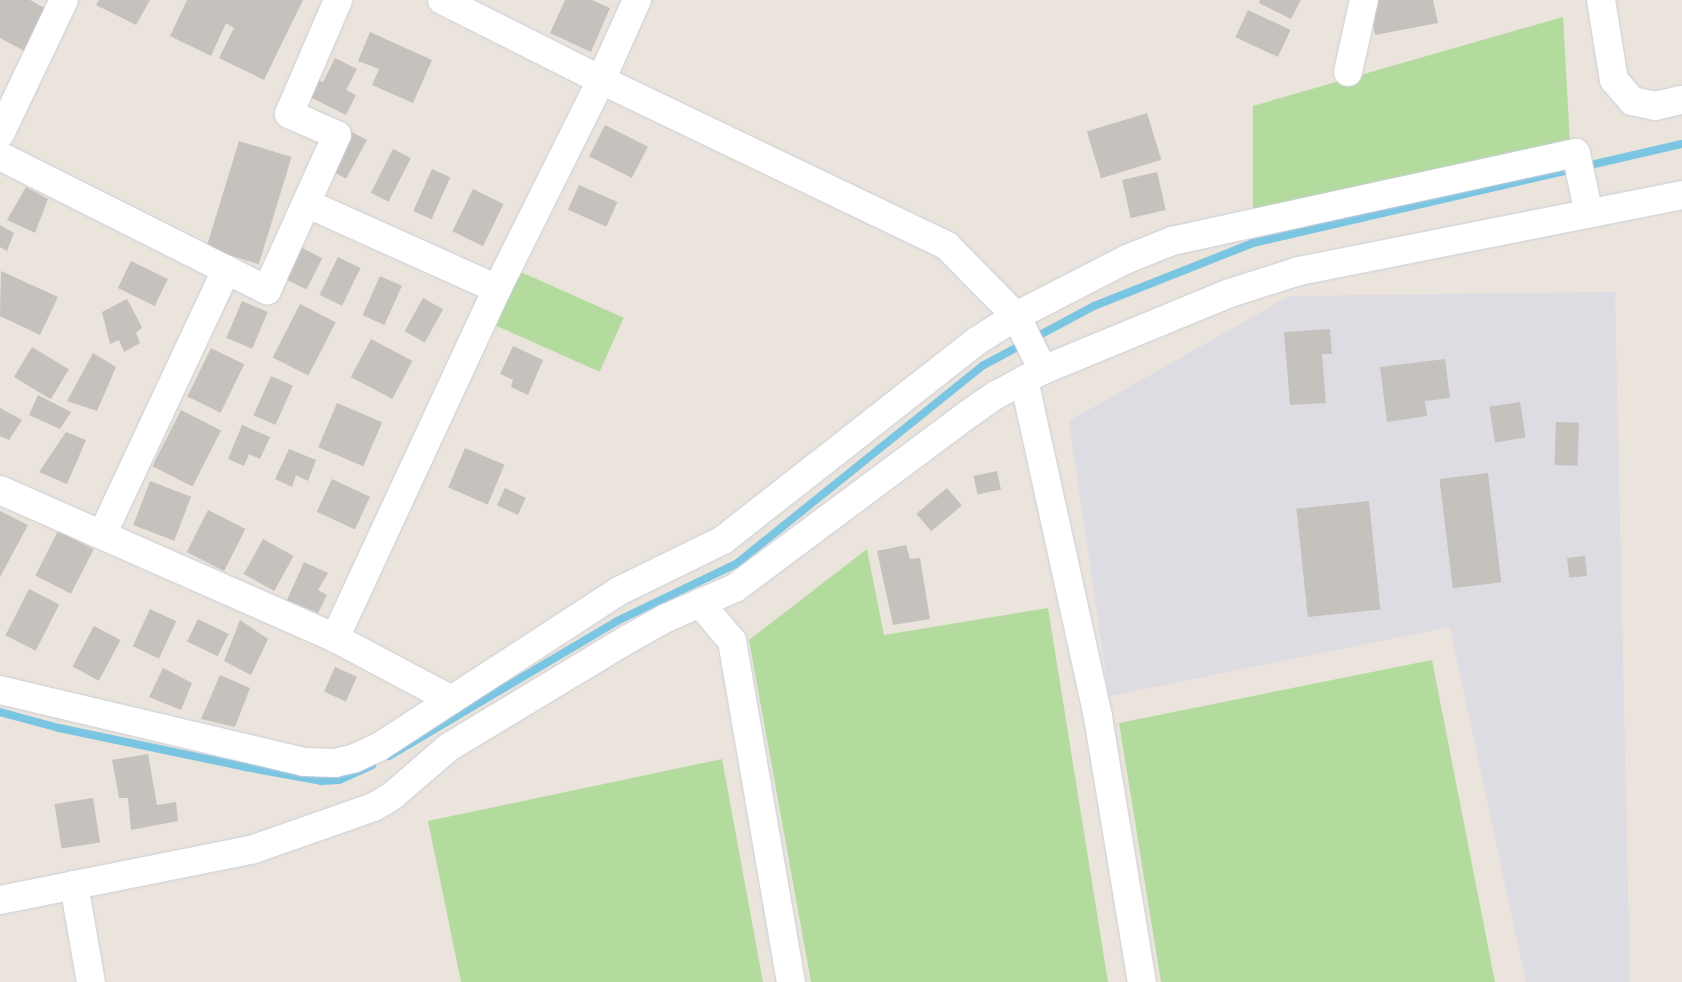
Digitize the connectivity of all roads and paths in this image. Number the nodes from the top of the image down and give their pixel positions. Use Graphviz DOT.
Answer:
graph roads {
  1 [pos="64,0"];
  2 [pos="338,0"];
  3 [pos="442,0"];
  4 [pos="637,0"];
  5 [pos="1364,0"];
  6 [pos="1601,0"];
  7 [pos="1348,72"];
  8 [pos="601,80"];
  9 [pos="1682,100"];
  10 [pos="0,134"];
  11 [pos="0,156"];
  12 [pos="1682,195"];
  13 [pos="306,203"];
  14 [pos="1588,214"];
  15 [pos="226,270"];
  16 [pos="497,289"];
  17 [pos="1016,316"];
  18 [pos="1033,375"];
  19 [pos="0,490"];
  20 [pos="102,535"];
  21 [pos="700,603"];
  22 [pos="335,638"];
  23 [pos="0,690"];
  24 [pos="452,700"];
  25 [pos="74,885"];
  26 [pos="0,900"];
  27 [pos="91,982"];
  28 [pos="791,982"];
  29 [pos="1142,982"];
  1 -- 10 [label="street"];
  2 -- 13 [label="street"];
  3 -- 8 [label="street"];
  4 -- 8 [label="street"];
  5 -- 7 [label="street"];
  6 -- 9 [label="street"];
  8 -- 16 [label="street"];
  8 -- 17 [label="street"];
  11 -- 15 [label="street"];
  12 -- 14 [label="street"];
  13 -- 15 [label="street"];
  13 -- 16 [label="street"];
  14 -- 17 [label="street"];
  14 -- 18 [label="street"];
  15 -- 20 [label="street"];
  16 -- 22 [label="street"];
  17 -- 18 [label="street"];
  17 -- 24 [label="street"];
  18 -- 21 [label="street"];
  18 -- 29 [label="street"];
  19 -- 20 [label="street"];
  20 -- 22 [label="street"];
  21 -- 25 [label="street"];
  21 -- 28 [label="street"];
  22 -- 24 [label="street"];
  23 -- 24 [label="street"];
  25 -- 26 [label="street"];
  25 -- 27 [label="street"];
}
